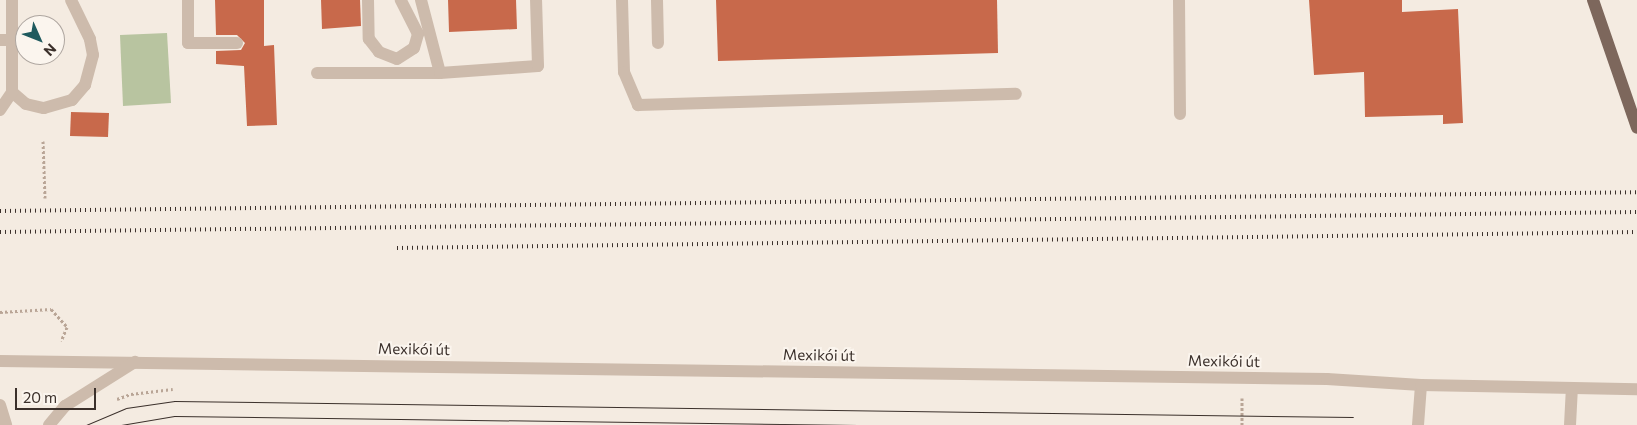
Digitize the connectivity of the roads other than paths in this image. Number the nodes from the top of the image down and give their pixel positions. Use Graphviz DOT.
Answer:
graph roads {
  1 [pos="12,0"];
  2 [pos="71,0"];
  3 [pos="188,0"];
  4 [pos="368,0"];
  5 [pos="401,0"];
  6 [pos="421,0"];
  7 [pos="536,0"];
  8 [pos="622,0"];
  9 [pos="657,0"];
  10 [pos="1179,0"];
  11 [pos="1593,0"];
  12 [pos="6,40"];
  13 [pos="236,43"];
  14 [pos="658,43"];
  15 [pos="317,72"];
  16 [pos="440,73"];
  17 [pos="12,92"];
  18 [pos="1016,94"];
  19 [pos="0,110"];
  20 [pos="1180,114"];
  21 [pos="1637,128"];
  22 [pos="0,362"];
  23 [pos="136,362"];
  24 [pos="1421,385"];
  25 [pos="1572,388"];
  26 [pos="1637,390"];
  27 [pos="0,405"];
  28 [pos="6,425"];
  29 [pos="49,425"];
  30 [pos="1418,425"];
  31 [pos="1570,425"];
  1 -- 12 [label="street"];
  2 -- 17 [label="street"];
  3 -- 13 [label="street"];
  4 -- 5 [label="street"];
  6 -- 16 [label="street"];
  7 -- 16 [label="street"];
  8 -- 18 [label="street"];
  9 -- 14 [label="street"];
  10 -- 20 [label="street"];
  11 -- 21 [label="main road"];
  12 -- 17 [label="street"];
  15 -- 16 [label="street"];
  17 -- 19 [label="street"];
  22 -- 23 [label="street, Mexikói út"];
  23 -- 24 [label="street, Mexikói út"];
  23 -- 29 [label="street"];
  24 -- 25 [label="street, Mexikói út"];
  24 -- 30 [label="street"];
  25 -- 26 [label="street, Mexikói út"];
  25 -- 31 [label="street"];
  27 -- 28 [label="street"];
}
